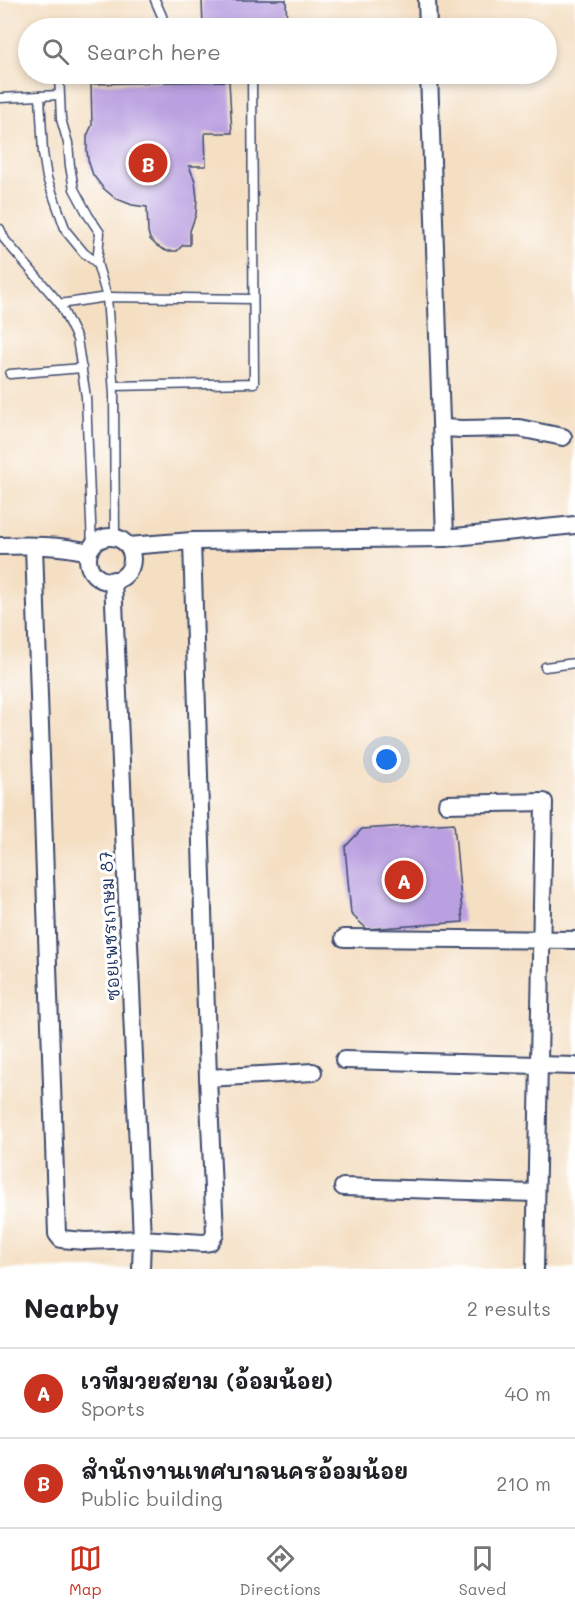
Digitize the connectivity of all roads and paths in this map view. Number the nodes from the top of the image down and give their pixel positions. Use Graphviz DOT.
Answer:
graph roads {
  1 [pos="155,0"];
  2 [pos="427,0"];
  3 [pos="162,18"];
  4 [pos="428,18"];
  5 [pos="59,84"];
  6 [pos="252,84"];
  7 [pos="429,84"];
  8 [pos="59,95"];
  9 [pos="40,96"];
  10 [pos="0,98"];
  11 [pos="0,229"];
  12 [pos="97,263"];
  13 [pos="107,297"];
  14 [pos="253,298"];
  15 [pos="60,304"];
  16 [pos="81,368"];
  17 [pos="10,374"];
  18 [pos="114,386"];
  19 [pos="442,428"];
  20 [pos="563,437"];
  21 [pos="575,525"];
  22 [pos="446,538"];
  23 [pos="122,542"];
  24 [pos="192,542"];
  25 [pos="0,546"];
  26 [pos="34,546"];
  27 [pos="91,549"];
  28 [pos="113,580"];
  29 [pos="575,663"];
  30 [pos="545,667"];
  31 [pos="447,804"];
  32 [pos="344,938"];
  33 [pos="542,939"];
  34 [pos="575,940"];
  35 [pos="344,1060"];
  36 [pos="539,1064"];
  37 [pos="575,1066"];
  38 [pos="314,1072"];
  39 [pos="208,1078"];
  40 [pos="343,1187"];
  41 [pos="536,1193"];
  42 [pos="142,1239"];
  43 [pos="141,1269"];
  44 [pos="535,1269"];
  1 -- 3 [label="lane"];
  2 -- 4 [label="street"];
  5 -- 8 [label="lane"];
  6 -- 14 [label="lane"];
  7 -- 19 [label="street"];
  8 -- 9 [label="lane"];
  8 -- 12 [label="lane"];
  9 -- 10 [label="lane"];
  9 -- 12 [label="lane"];
  11 -- 15 [label="lane"];
  12 -- 13 [label="lane"];
  13 -- 14 [label="lane"];
  13 -- 15 [label="lane"];
  13 -- 18 [label="lane"];
  14 -- 18 [label="lane"];
  15 -- 16 [label="lane"];
  16 -- 17 [label="lane"];
  16 -- 27 [label="lane"];
  18 -- 23 [label="lane"];
  19 -- 20 [label="street"];
  19 -- 22 [label="street"];
  21 -- 22 [label="street"];
  22 -- 24 [label="street"];
  23 -- 24 [label="street"];
  23 -- 27 [label="street"];
  23 -- 28 [label="street"];
  24 -- 39 [label="street"];
  25 -- 26 [label="street"];
  26 -- 27 [label="street"];
  26 -- 42 [label="street"];
  27 -- 28 [label="street"];
  28 -- 42 [label="street, ซอยเพชรเกษม 87"];
  29 -- 30 [label="lane"];
  31 -- 33 [label="street"];
  32 -- 33 [label="street"];
  33 -- 34 [label="street"];
  33 -- 36 [label="street"];
  35 -- 36 [label="street"];
  36 -- 37 [label="street"];
  36 -- 41 [label="street"];
  38 -- 39 [label="street"];
  39 -- 42 [label="street"];
  40 -- 41 [label="street"];
  41 -- 44 [label="street"];
  42 -- 43 [label="street, ซอยเพชรเกษม 87"];
}
